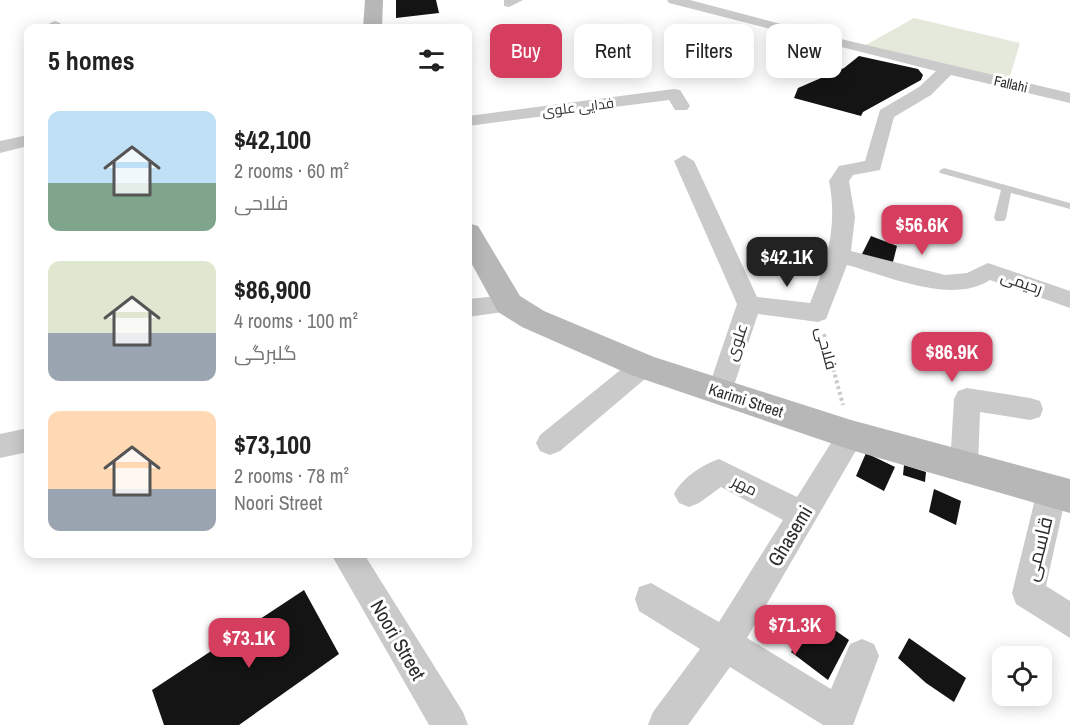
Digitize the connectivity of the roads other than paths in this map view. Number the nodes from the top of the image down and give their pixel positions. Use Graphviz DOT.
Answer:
graph roads {
  1 [pos="374,0"];
  2 [pos="674,0"];
  3 [pos="373,24"];
  4 [pos="947,70"];
  5 [pos="1070,98"];
  6 [pos="681,106"];
  7 [pos="472,120"];
  8 [pos="24,142"];
  9 [pos="0,147"];
  10 [pos="684,161"];
  11 [pos="944,171"];
  12 [pos="1007,189"];
  13 [pos="1070,206"];
  14 [pos="1000,218"];
  15 [pos="472,241"];
  16 [pos="840,256"];
  17 [pos="1068,292"];
  18 [pos="509,303"];
  19 [pos="749,304"];
  20 [pos="472,308"];
  21 [pos="643,366"];
  22 [pos="720,392"];
  23 [pos="1030,409"];
  24 [pos="851,435"];
  25 [pos="24,441"];
  26 [pos="550,443"];
  27 [pos="0,446"];
  28 [pos="964,466"];
  29 [pos="689,494"];
  30 [pos="1061,494"];
  31 [pos="803,515"];
  32 [pos="349,558"];
  33 [pos="651,599"];
  34 [pos="1070,621"];
  35 [pos="725,644"];
  36 [pos="862,656"];
  37 [pos="450,725"];
  38 [pos="666,725"];
  1 -- 3 [label="main road"];
  2 -- 4 [label="street, Fallahi"];
  4 -- 5 [label="street, Fallahi"];
  4 -- 16 [label="street, فلاحی"];
  6 -- 7 [label="street, فدایی علوی"];
  8 -- 9 [label="street"];
  10 -- 19 [label="street, علوی"];
  11 -- 12 [label="lane"];
  12 -- 13 [label="lane"];
  12 -- 14 [label="lane"];
  15 -- 18 [label="main road, Karimi Street"];
  16 -- 17 [label="street, رحیمی"];
  16 -- 19 [label="street, فلاحی"];
  18 -- 20 [label="street"];
  18 -- 21 [label="main road, Karimi Street"];
  19 -- 22 [label="street, علوی"];
  21 -- 22 [label="main road, Karimi Street"];
  21 -- 26 [label="street"];
  22 -- 24 [label="main road, Karimi Street"];
  23 -- 28 [label="street"];
  24 -- 28 [label="main road, Karimi Street"];
  24 -- 31 [label="street, Ghasemi"];
  25 -- 27 [label="street"];
  28 -- 30 [label="main road, Karimi Street"];
  29 -- 31 [label="street, مهر"];
  30 -- 34 [label="street, قاسمی"];
  31 -- 35 [label="street, Ghasemi"];
  32 -- 37 [label="street, Noori Street"];
  33 -- 35 [label="street"];
  35 -- 36 [label="street"];
  35 -- 38 [label="street, Ghasemi"];
}
